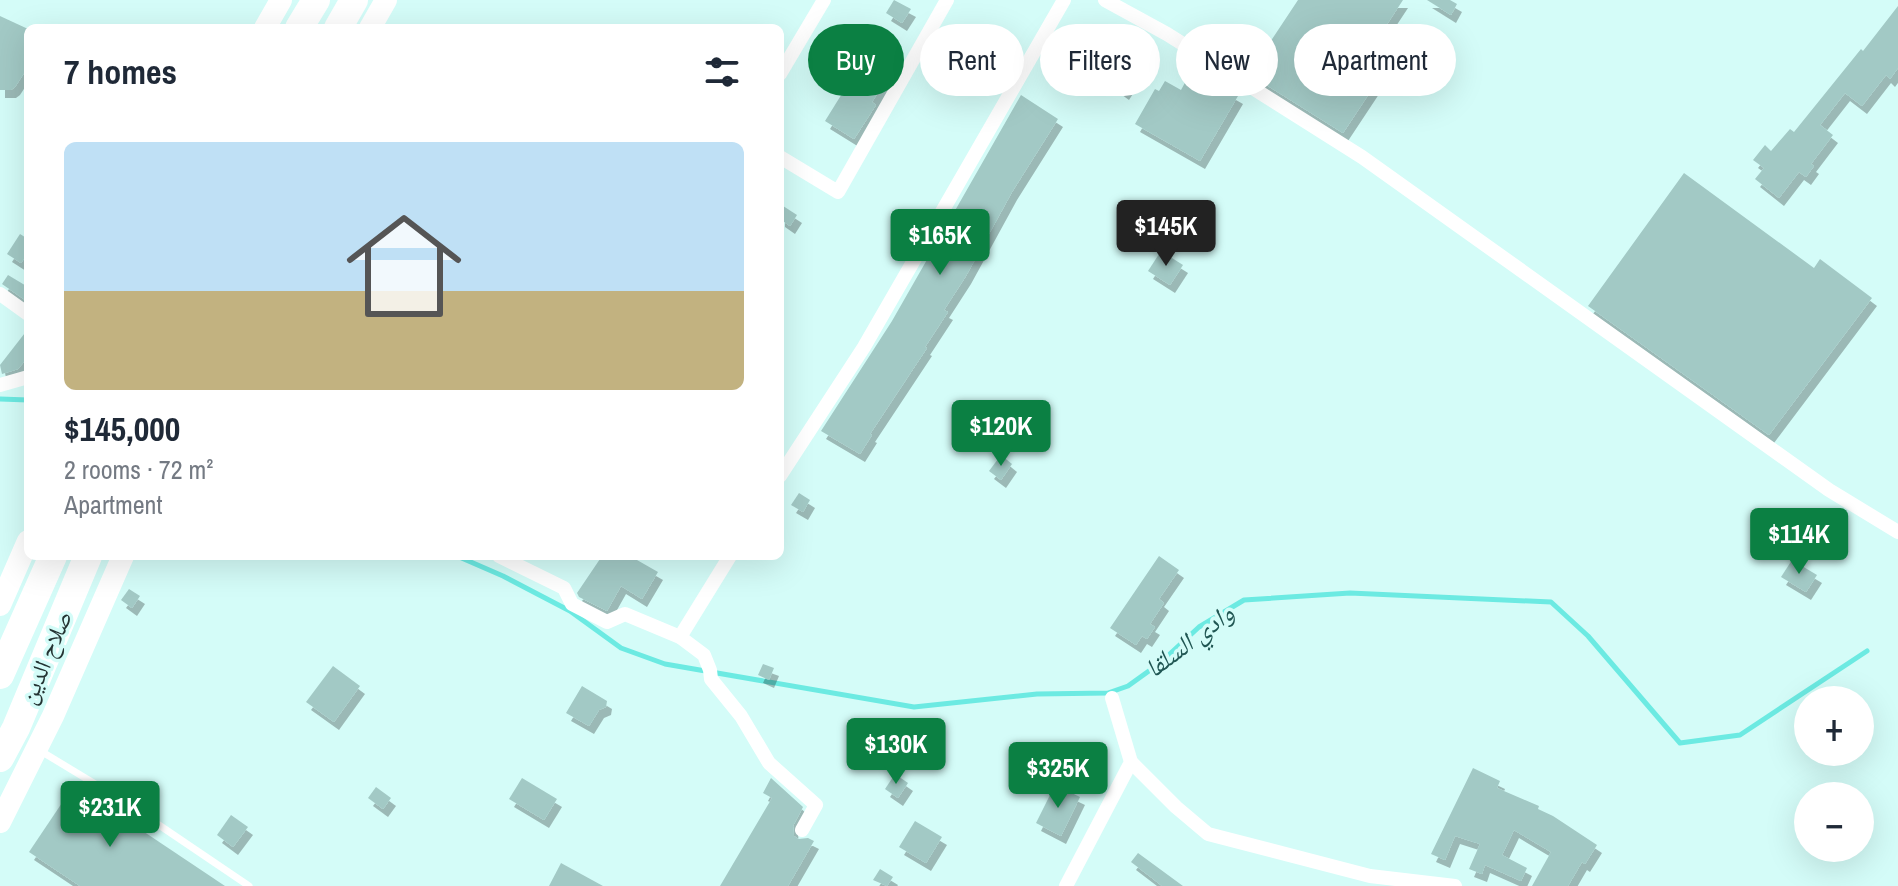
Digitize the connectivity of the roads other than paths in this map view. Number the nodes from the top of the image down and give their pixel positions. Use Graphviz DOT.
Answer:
graph roads {
  1 [pos="281,0"];
  2 [pos="316,0"];
  3 [pos="354,0"];
  4 [pos="386,0"];
  5 [pos="824,0"];
  6 [pos="947,0"];
  7 [pos="1064,0"];
  8 [pos="1105,0"];
  9 [pos="267,24"];
  10 [pos="301,24"];
  11 [pos="340,24"];
  12 [pos="372,24"];
  13 [pos="784,67"];
  14 [pos="784,159"];
  15 [pos="0,294"];
  16 [pos="24,311"];
  17 [pos="24,378"];
  18 [pos="0,385"];
  19 [pos="784,470"];
  20 [pos="1898,532"];
  21 [pos="24,550"];
  22 [pos="51,560"];
  23 [pos="86,560"];
  24 [pos="121,560"];
  25 [pos="507,560"];
  26 [pos="728,560"];
  27 [pos="0,605"];
  28 [pos="680,637"];
  29 [pos="0,675"];
  30 [pos="1112,698"];
  31 [pos="37,749"];
  32 [pos="0,758"];
  33 [pos="1131,762"];
  34 [pos="0,822"];
  35 [pos="802,830"];
  36 [pos="249,886"];
  37 [pos="1066,886"];
  38 [pos="1455,886"];
  1 -- 9 [label="main road"];
  2 -- 10 [label="highway"];
  3 -- 11 [label="highway"];
  4 -- 12 [label="main road"];
  5 -- 13 [label="street"];
  6 -- 14 [label="street"];
  7 -- 19 [label="street"];
  8 -- 20 [label="street"];
  15 -- 16 [label="street"];
  17 -- 18 [label="street"];
  21 -- 27 [label="main road"];
  22 -- 29 [label="highway, صلاح الدين"];
  23 -- 32 [label="highway, صلاح الدين"];
  24 -- 31 [label="main road"];
  25 -- 28 [label="street"];
  26 -- 28 [label="street"];
  28 -- 35 [label="street"];
  30 -- 33 [label="street"];
  31 -- 34 [label="main road"];
  31 -- 36 [label="lane"];
  33 -- 37 [label="street"];
  33 -- 38 [label="street"];
}
